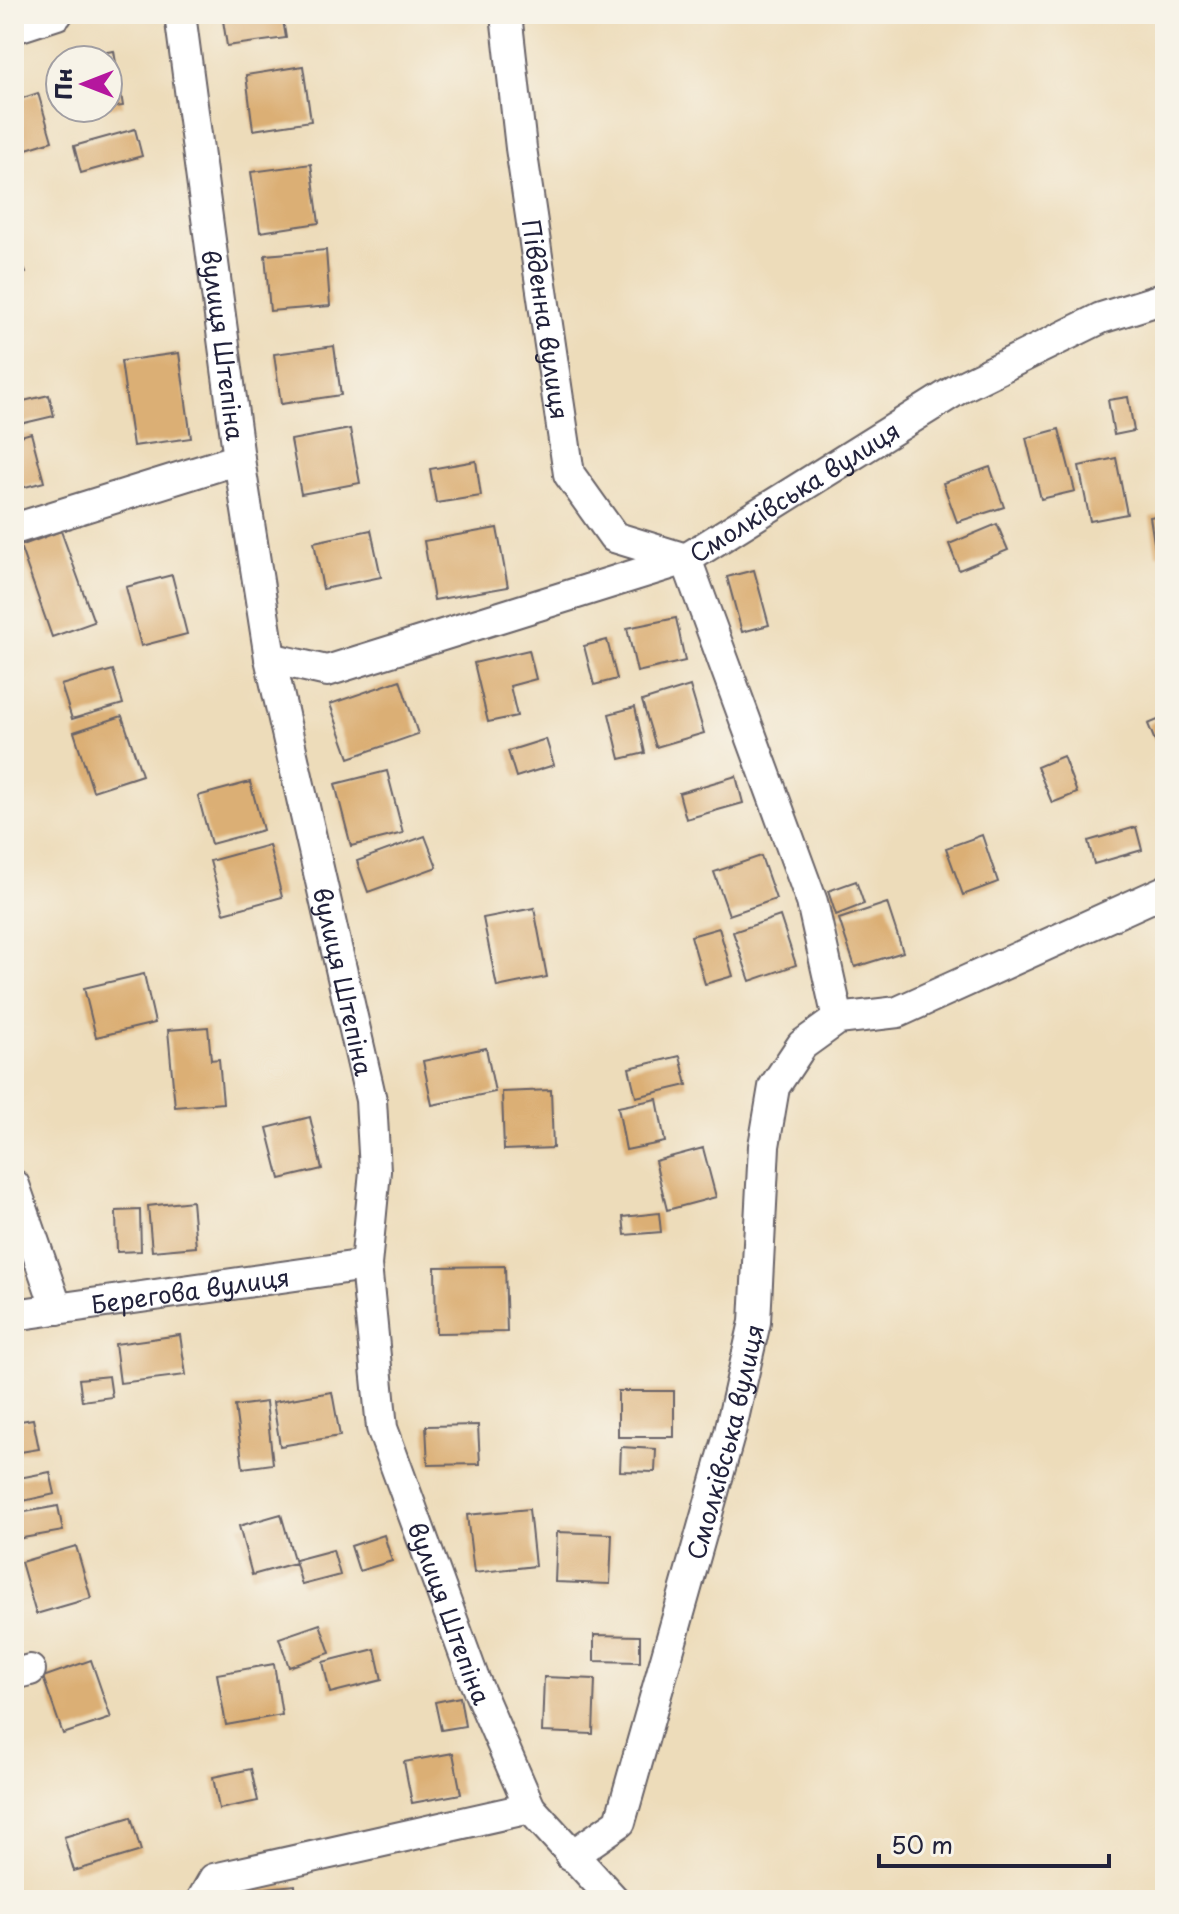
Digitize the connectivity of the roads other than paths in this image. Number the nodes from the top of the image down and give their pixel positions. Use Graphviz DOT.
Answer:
graph roads {
  1 [pos="57,14"];
  2 [pos="180,14"];
  3 [pos="506,14"];
  4 [pos="14,28"];
  5 [pos="1165,298"];
  6 [pos="239,459"];
  7 [pos="14,529"];
  8 [pos="686,559"];
  9 [pos="270,658"];
  10 [pos="1165,891"];
  11 [pos="838,1019"];
  12 [pos="14,1185"];
  13 [pos="366,1265"];
  14 [pos="57,1309"];
  15 [pos="14,1315"];
  16 [pos="530,1808"];
  17 [pos="571,1856"];
  18 [pos="202,1900"];
  19 [pos="614,1900"];
  1 -- 4 [label="street"];
  2 -- 6 [label="street, вулиця Штепіна"];
  3 -- 8 [label="street, Південна вулиця"];
  5 -- 8 [label="street, Смолківська вулиця"];
  6 -- 7 [label="street"];
  6 -- 9 [label="street, вулиця Штепіна"];
  8 -- 9 [label="street"];
  8 -- 11 [label="street, Смолківська вулиця"];
  9 -- 13 [label="street, вулиця Штепіна"];
  10 -- 11 [label="street, Смолківська вулиця"];
  11 -- 17 [label="street, Смолківська вулиця"];
  12 -- 14 [label="street"];
  13 -- 14 [label="street, Берегова вулиця"];
  13 -- 16 [label="street, вулиця Штепіна"];
  14 -- 15 [label="street, Берегова вулиця"];
  16 -- 17 [label="street, вулиця Штепіна"];
  16 -- 18 [label="street"];
  17 -- 19 [label="street, вулиця Штепіна"];
}
